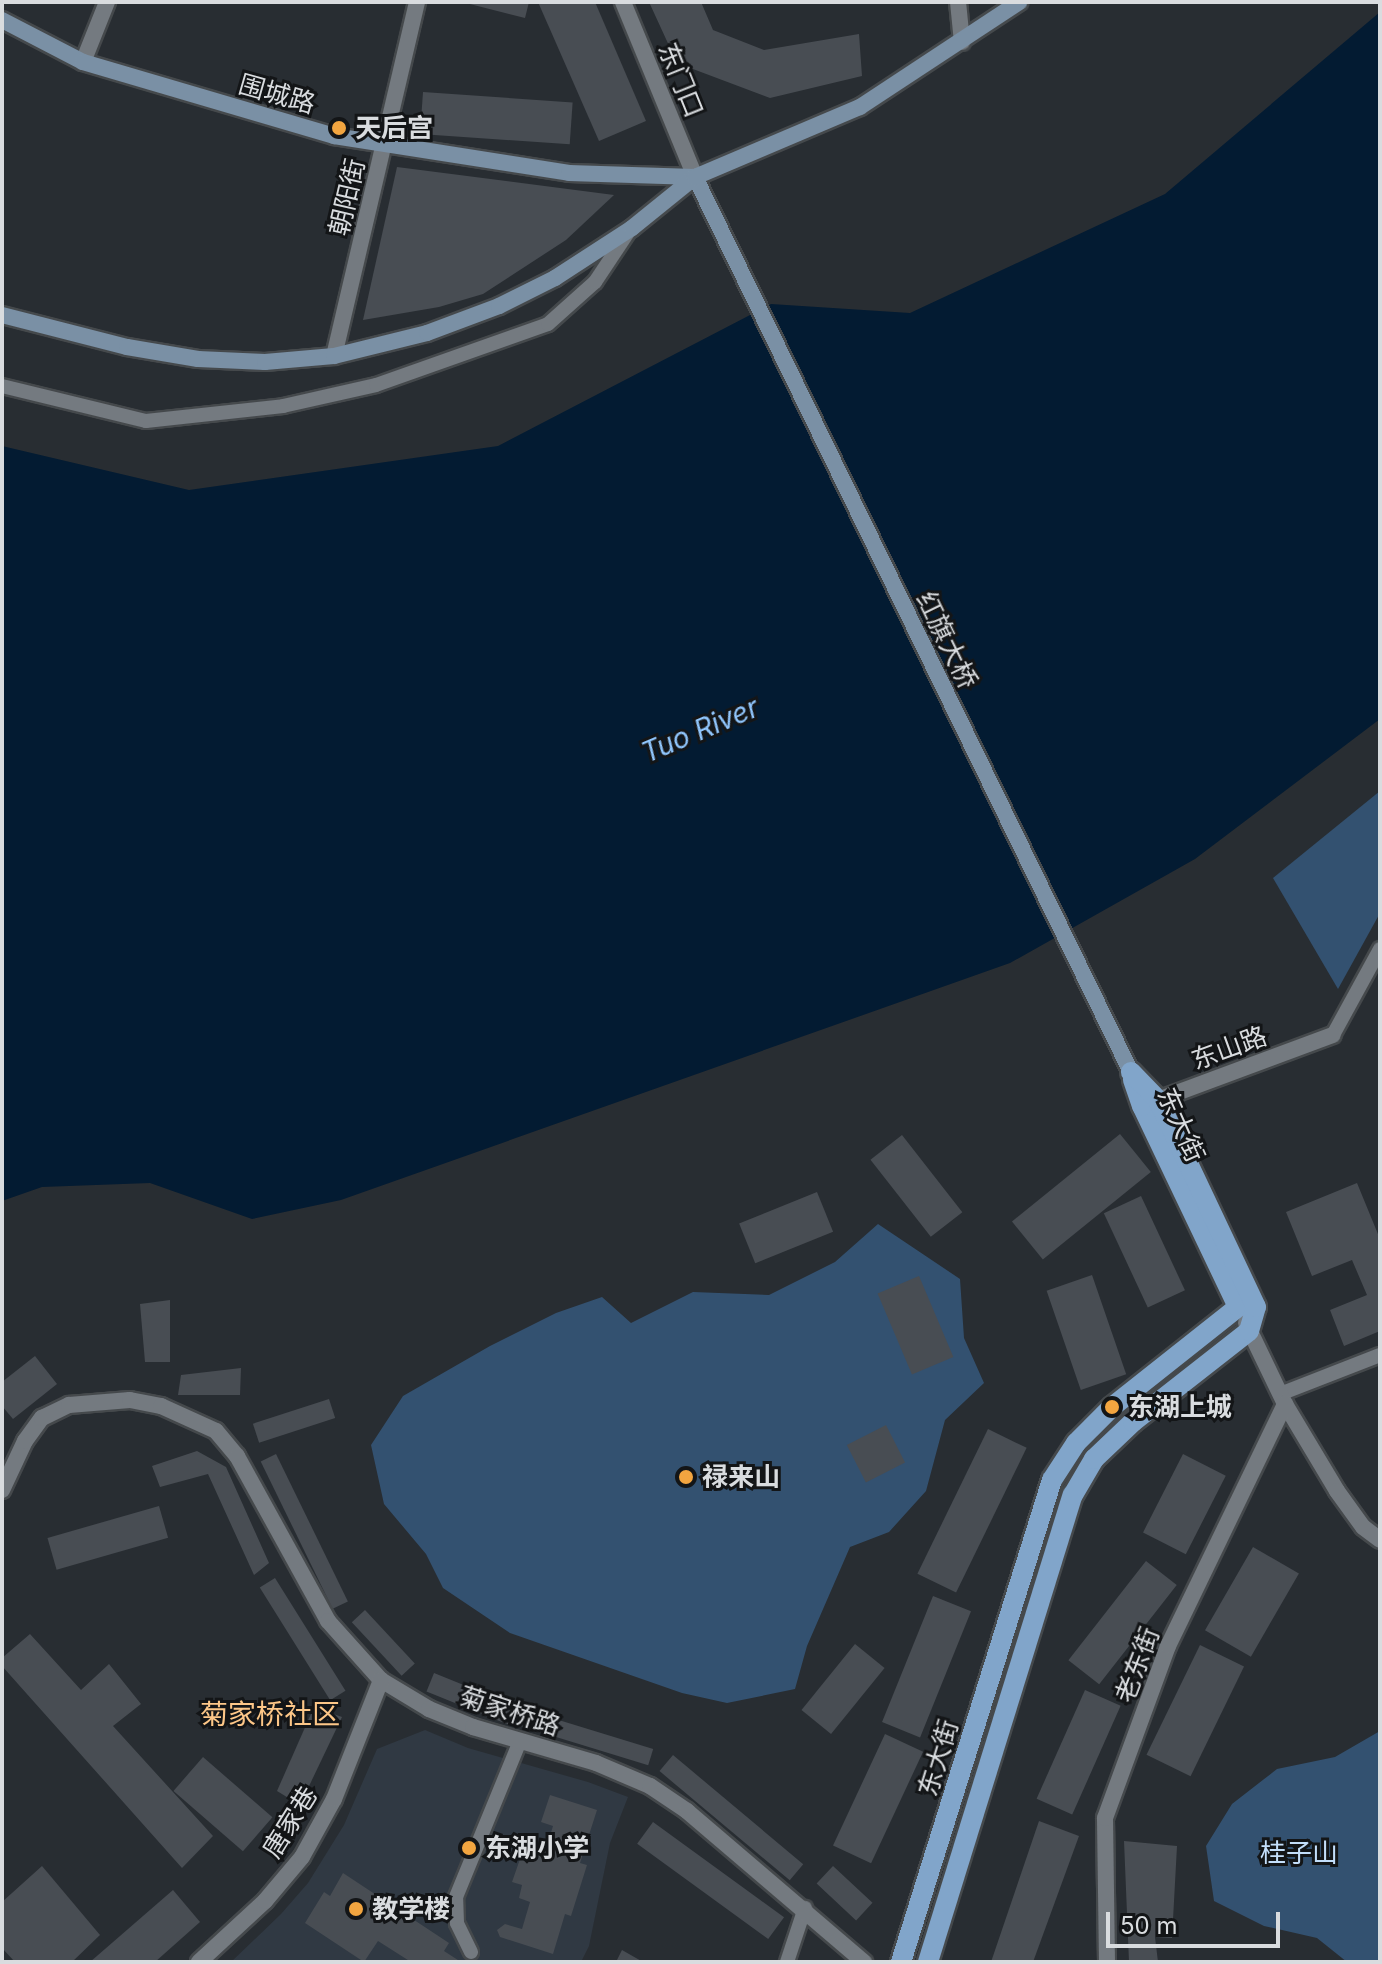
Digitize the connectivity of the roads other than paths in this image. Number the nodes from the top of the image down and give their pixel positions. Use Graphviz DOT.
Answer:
graph roads {
  1 [pos="107,2"];
  2 [pos="417,2"];
  3 [pos="623,2"];
  4 [pos="958,2"];
  5 [pos="1019,2"];
  6 [pos="2,20"];
  7 [pos="962,42"];
  8 [pos="83,62"];
  9 [pos="384,145"];
  10 [pos="695,177"];
  11 [pos="632,228"];
  12 [pos="2,315"];
  13 [pos="334,356"];
  14 [pos="2,386"];
  15 [pos="1380,949"];
  16 [pos="1333,1035"];
  17 [pos="1131,1072"];
  18 [pos="1150,1103"];
  19 [pos="1238,1307"];
  20 [pos="1249,1331"];
  21 [pos="1380,1355"];
  22 [pos="1282,1399"];
  23 [pos="2,1490"];
  24 [pos="1380,1540"];
  25 [pos="381,1680"];
  26 [pos="520,1741"];
  27 [pos="805,1908"];
  28 [pos="471,1952"];
  29 [pos="199,1962"];
  30 [pos="787,1962"];
  31 [pos="864,1962"];
  32 [pos="901,1962"];
  33 [pos="928,1962"];
  34 [pos="1107,1962"];
  1 -- 8 [label="street"];
  2 -- 9 [label="street, 朝阳街"];
  3 -- 10 [label="street, 东门口"];
  4 -- 7 [label="street"];
  5 -- 7 [label="street"];
  6 -- 8 [label="street, 围城路"];
  7 -- 10 [label="street"];
  8 -- 9 [label="street, 围城路"];
  9 -- 10 [label="street, 围城路"];
  9 -- 13 [label="street, 朝阳街"];
  10 -- 11 [label="street"];
  10 -- 17 [label="street, 红旗大桥"];
  11 -- 13 [label="street"];
  11 -- 14 [label="lane"];
  12 -- 13 [label="street"];
  15 -- 16 [label="lane"];
  16 -- 18 [label="street, 东山路"];
  17 -- 18 [label="main road, 东大街"];
  18 -- 19 [label="main road, 东大街"];
  18 -- 20 [label="main road, 东大街"];
  19 -- 20 [label="street"];
  19 -- 32 [label="main road, 东大街"];
  20 -- 22 [label="street"];
  20 -- 33 [label="main road, 东大街"];
  21 -- 22 [label="lane"];
  22 -- 24 [label="street"];
  22 -- 34 [label="street, 老东街"];
  23 -- 25 [label="street, 菊家桥路"];
  25 -- 26 [label="street, 菊家桥路"];
  25 -- 29 [label="street, 唐家巷"];
  26 -- 27 [label="street, 菊家桥路"];
  26 -- 28 [label="lane"];
  27 -- 30 [label="lane"];
  27 -- 31 [label="street, 菊家桥路"];
}
